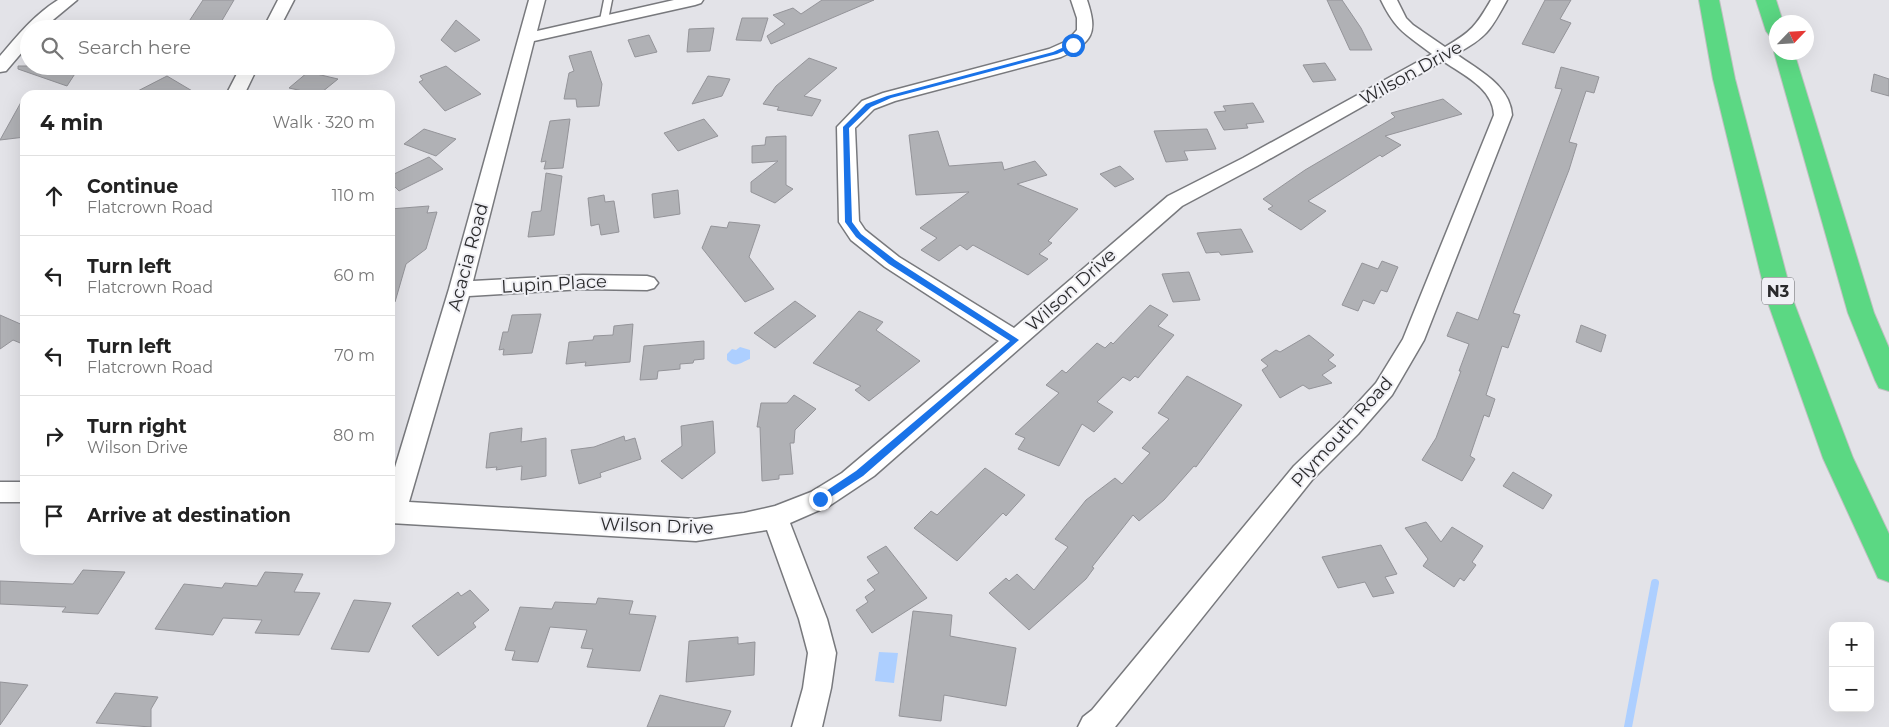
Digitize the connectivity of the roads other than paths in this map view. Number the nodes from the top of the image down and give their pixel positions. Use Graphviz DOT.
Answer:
graph roads {
  1 [pos="69,0"];
  2 [pos="286,0"];
  3 [pos="537,0"];
  4 [pos="608,0"];
  5 [pos="695,0"];
  6 [pos="1079,0"];
  7 [pos="1389,0"];
  8 [pos="1499,0"];
  9 [pos="1709,0"];
  10 [pos="1766,0"];
  11 [pos="1771,15"];
  12 [pos="42,20"];
  13 [pos="276,20"];
  14 [pos="604,20"];
  15 [pos="526,38"];
  16 [pos="20,44"];
  17 [pos="1447,54"];
  18 [pos="1787,60"];
  19 [pos="0,67"];
  20 [pos="245,75"];
  21 [pos="238,90"];
  22 [pos="648,283"];
  23 [pos="460,289"];
  24 [pos="1015,340"];
  25 [pos="1889,380"];
  26 [pos="395,502"];
  27 [pos="395,512"];
  28 [pos="775,518"];
  29 [pos="1889,568"];
  30 [pos="808,727"];
  31 [pos="1093,727"];
  1 -- 12 [label="street"];
  2 -- 13 [label="street"];
  3 -- 15 [label="street, Acacia Road"];
  4 -- 14 [label="lane"];
  5 -- 14 [label="street"];
  6 -- 24 [label="street"];
  7 -- 17 [label="street, Plymouth Road"];
  8 -- 17 [label="street, Wilson Drive"];
  9 -- 29 [label="highway, N3"];
  10 -- 11 [label="highway"];
  14 -- 15 [label="street"];
  15 -- 23 [label="street, Acacia Road"];
  16 -- 19 [label="street"];
  17 -- 24 [label="street, Wilson Drive"];
  17 -- 31 [label="street, Plymouth Road"];
  18 -- 25 [label="highway"];
  20 -- 21 [label="street"];
  22 -- 23 [label="street, Lupin Place"];
  23 -- 26 [label="street, Acacia Road"];
  24 -- 28 [label="street, Wilson Drive"];
  27 -- 28 [label="street, Wilson Drive"];
  28 -- 30 [label="street"];
}
